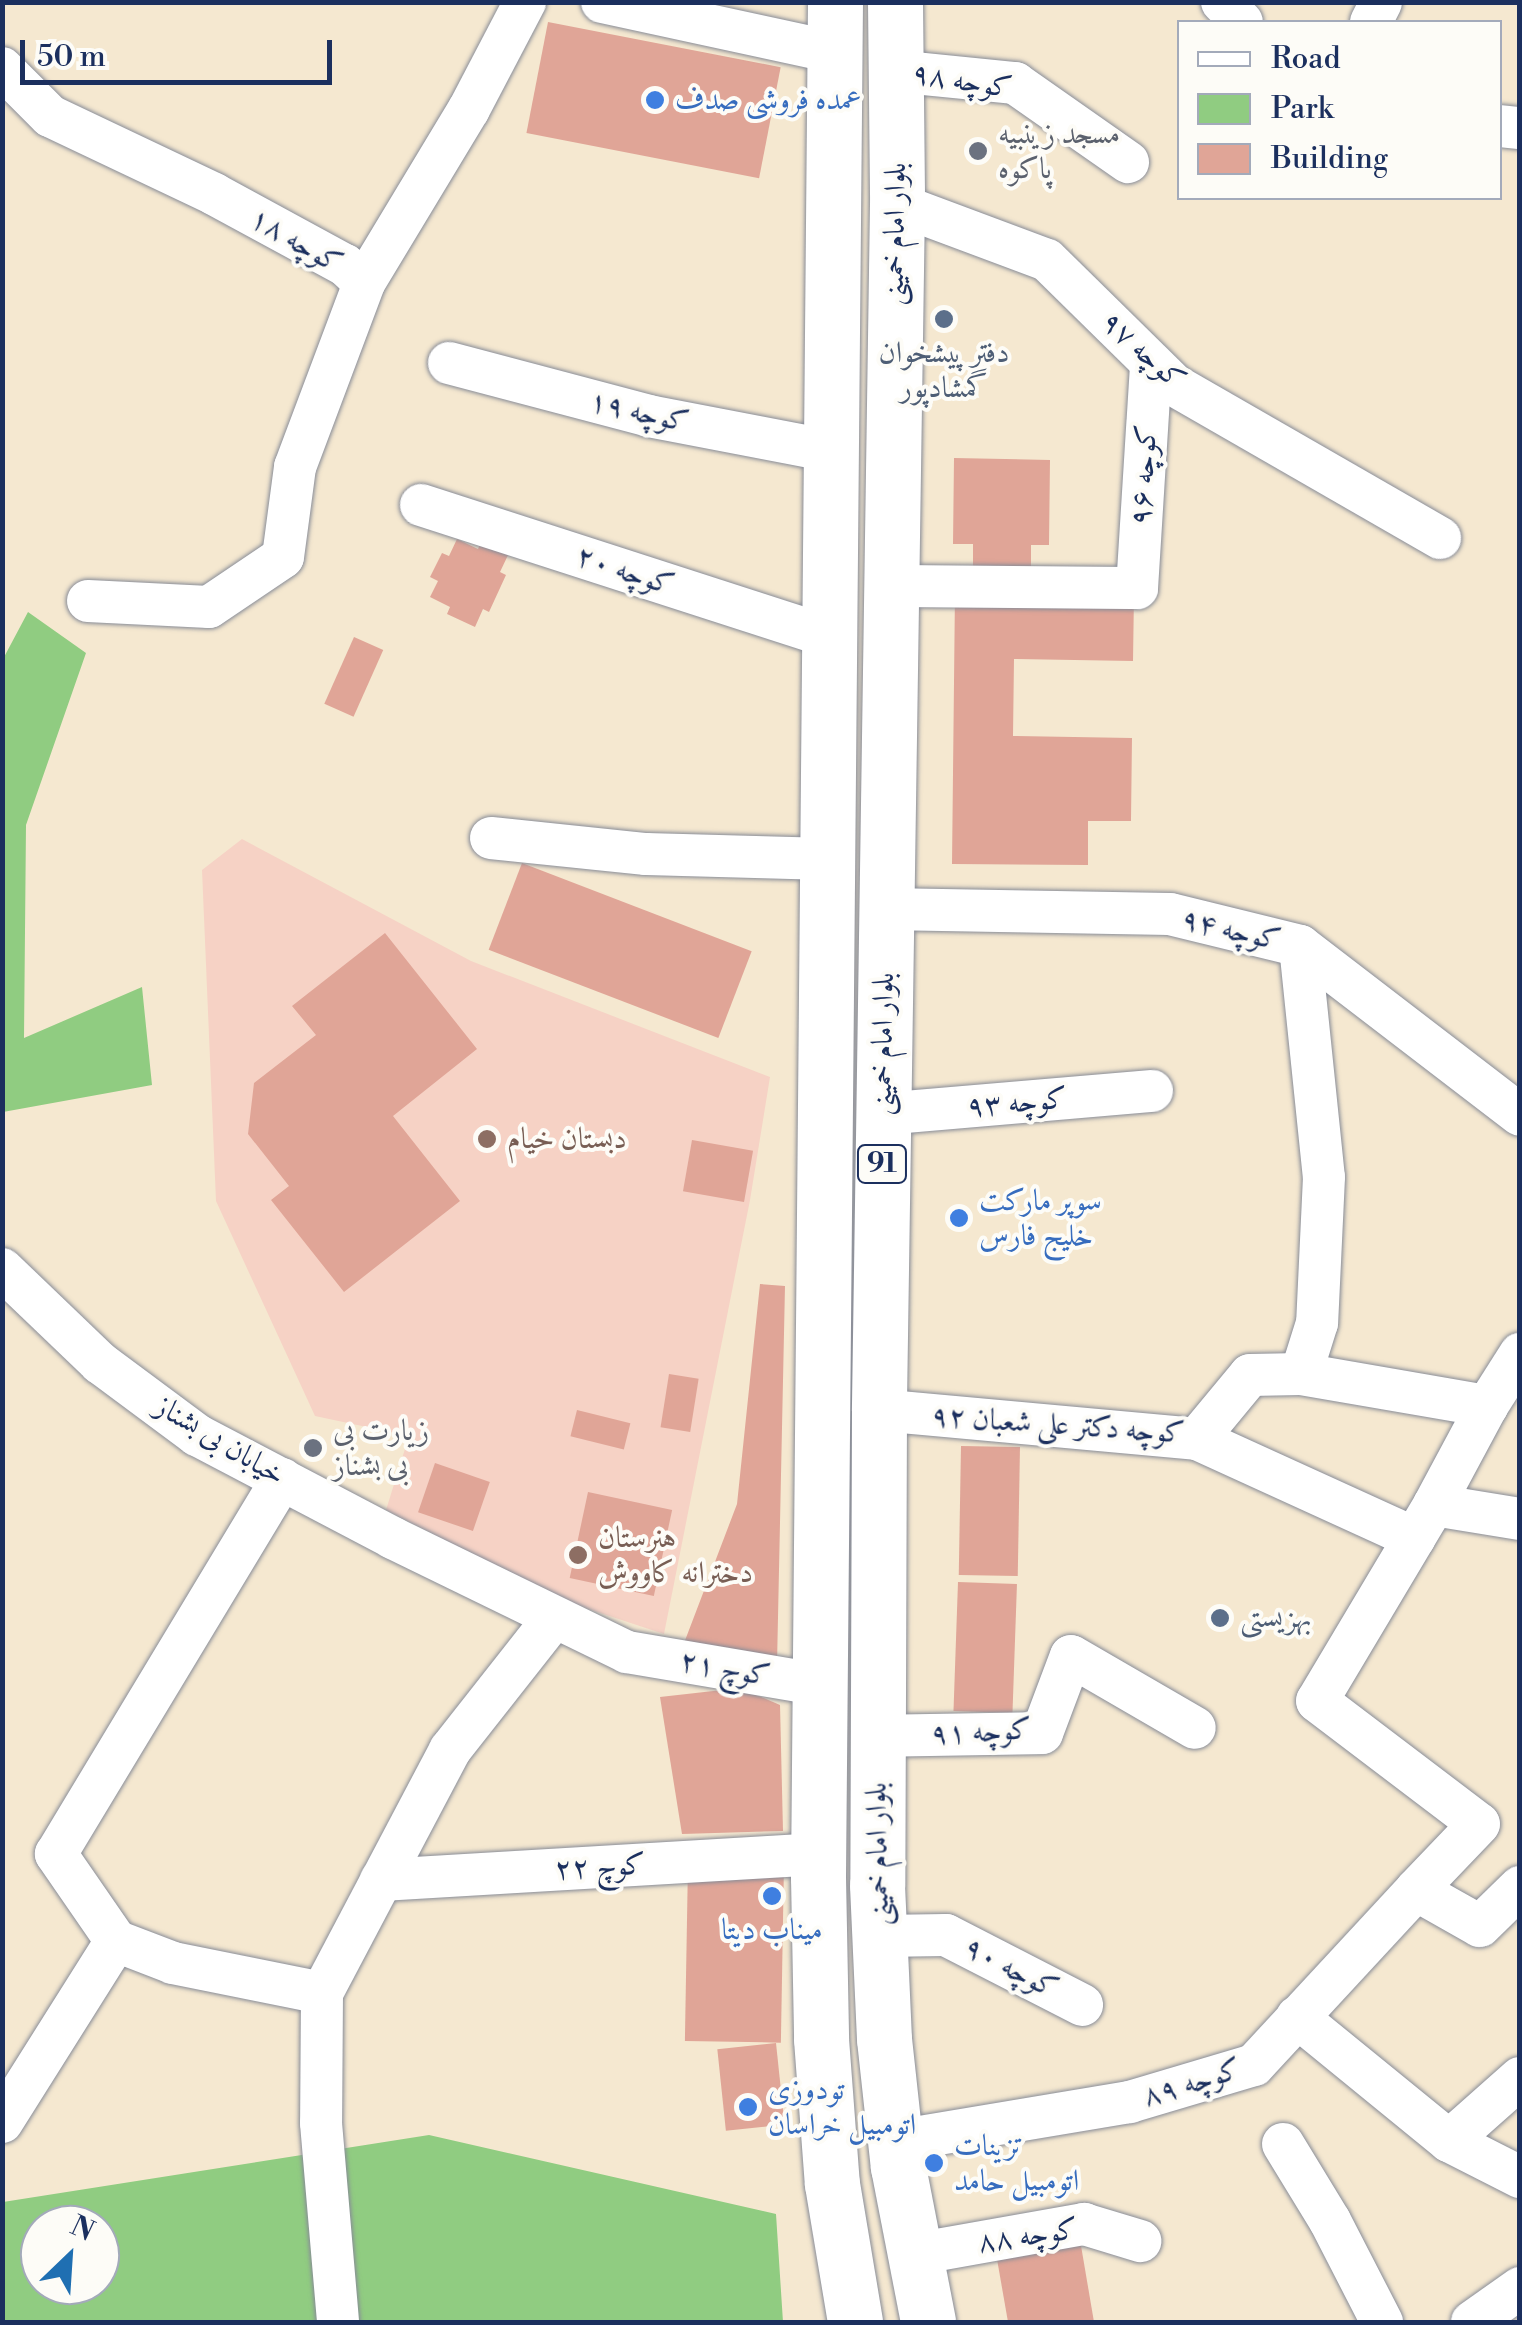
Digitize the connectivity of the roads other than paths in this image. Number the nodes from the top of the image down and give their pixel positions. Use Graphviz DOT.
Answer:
graph roads {
  1 [pos="525,2"];
  2 [pos="602,2"];
  3 [pos="895,2"];
  4 [pos="1222,2"];
  5 [pos="1240,20"];
  6 [pos="834,27"];
  7 [pos="2,68"];
  8 [pos="894,70"];
  9 [pos="1128,162"];
  10 [pos="897,204"];
  11 [pos="364,283"];
  12 [pos="449,363"];
  13 [pos="1152,363"];
  14 [pos="831,451"];
  15 [pos="421,505"];
  16 [pos="1440,538"];
  17 [pos="890,586"];
  18 [pos="88,601"];
  19 [pos="829,637"];
  20 [pos="492,838"];
  21 [pos="828,859"];
  22 [pos="885,909"];
  23 [pos="828,916"];
  24 [pos="1300,946"];
  25 [pos="1152,1091"];
  26 [pos="882,1114"];
  27 [pos="1520,1115"];
  28 [pos="2,1269"];
  29 [pos="1520,1354"];
  30 [pos="1302,1374"];
  31 [pos="1487,1406"];
  32 [pos="878,1410"];
  33 [pos="1196,1439"];
  34 [pos="282,1479"];
  35 [pos="1520,1519"];
  36 [pos="1424,1522"];
  37 [pos="554,1618"];
  38 [pos="627,1652"];
  39 [pos="822,1685"];
  40 [pos="1195,1728"];
  41 [pos="876,1736"];
  42 [pos="818,1854"];
  43 [pos="382,1880"];
  44 [pos="1520,1886"];
  45 [pos="1416,1890"];
  46 [pos="880,1936"];
  47 [pos="116,1941"];
  48 [pos="322,1993"];
  49 [pos="1082,2005"];
  50 [pos="1297,2017"];
  51 [pos="1520,2078"];
  52 [pos="2,2122"];
  53 [pos="896,2141"];
  54 [pos="1449,2141"];
  55 [pos="1282,2144"];
  56 [pos="1520,2177"];
  57 [pos="1140,2241"];
  58 [pos="915,2254"];
  59 [pos="1520,2288"];
  60 [pos="338,2322"];
  61 [pos="855,2322"];
  62 [pos="928,2322"];
  63 [pos="1382,2322"];
  64 [pos="1472,2322"];
  1 -- 11 [label="street, کوچه ۱۸"];
  2 -- 6 [label="street"];
  3 -- 8 [label="main road, بلوار امام خمینی / 91"];
  4 -- 5 [label="street"];
  6 -- 14 [label="main road, بلوار امام خمینی / 91"];
  7 -- 11 [label="street, کوچه ۱۸"];
  8 -- 9 [label="street, کوچه ۹۸"];
  8 -- 10 [label="main road, بلوار امام خمینی / 91"];
  10 -- 13 [label="street, کوچه ۹۷"];
  10 -- 17 [label="main road, بلوار امام خمینی / 91"];
  11 -- 18 [label="street"];
  12 -- 14 [label="street, کوچه ۱۹"];
  13 -- 16 [label="street, کوچه ۹۷"];
  13 -- 17 [label="street, کوچه ۹۶"];
  14 -- 19 [label="main road, بلوار امام خمینی / 91"];
  15 -- 19 [label="street, کوچه ۲۰"];
  17 -- 22 [label="main road, بلوار امام خمینی / 91"];
  19 -- 21 [label="main road, بلوار امام خمینی / 91"];
  20 -- 21 [label="street"];
  21 -- 23 [label="main road, بلوار امام خمینی / 91"];
  22 -- 23 [label="main road"];
  22 -- 24 [label="street, کوچه ۹۴"];
  22 -- 26 [label="main road, بلوار امام خمینی / 91"];
  23 -- 39 [label="main road, بلوار امام خمینی / 91"];
  24 -- 27 [label="street, کوچه ۹۴"];
  24 -- 30 [label="street"];
  25 -- 26 [label="street, کوچه ۹۳"];
  26 -- 32 [label="main road, بلوار امام خمینی / 91"];
  28 -- 34 [label="street, خیابان بی بشناز"];
  29 -- 31 [label="street"];
  30 -- 31 [label="street, کوچه دکتر علی شعبان ۹۲"];
  30 -- 33 [label="street, کوچه دکتر علی شعبان ۹۲"];
  31 -- 36 [label="street"];
  32 -- 33 [label="street, کوچه دکتر علی شعبان ۹۲"];
  32 -- 41 [label="main road, بلوار امام خمینی / 91"];
  33 -- 36 [label="street"];
  34 -- 37 [label="street, خیابان بی بشناز"];
  34 -- 47 [label="street"];
  35 -- 36 [label="street"];
  36 -- 45 [label="street, کوچه ۸۹"];
  37 -- 38 [label="street, خیابان بی بشناز"];
  37 -- 43 [label="street"];
  38 -- 39 [label="street, کوچ ۲۱"];
  39 -- 42 [label="main road, بلوار امام خمینی / 91"];
  40 -- 41 [label="street, کوچه ۹۱"];
  41 -- 46 [label="main road, بلوار امام خمینی / 91"];
  42 -- 43 [label="street, کوچ ۲۲"];
  42 -- 61 [label="main road, بلوار امام خمینی / 91"];
  43 -- 48 [label="street"];
  44 -- 45 [label="street"];
  45 -- 50 [label="street, کوچه ۸۹"];
  46 -- 49 [label="street, کوچه ۹۰"];
  46 -- 53 [label="main road, بلوار امام خمینی / 91"];
  47 -- 48 [label="street"];
  47 -- 52 [label="street"];
  48 -- 60 [label="street"];
  50 -- 53 [label="street, کوچه ۸۹"];
  50 -- 54 [label="street"];
  51 -- 54 [label="street"];
  53 -- 58 [label="main road, بلوار امام خمینی / 91"];
  54 -- 56 [label="street"];
  55 -- 63 [label="street"];
  57 -- 58 [label="street, کوچه ۸۸"];
  58 -- 62 [label="main road, بلوار امام خمینی / 91"];
  59 -- 64 [label="street"];
}
